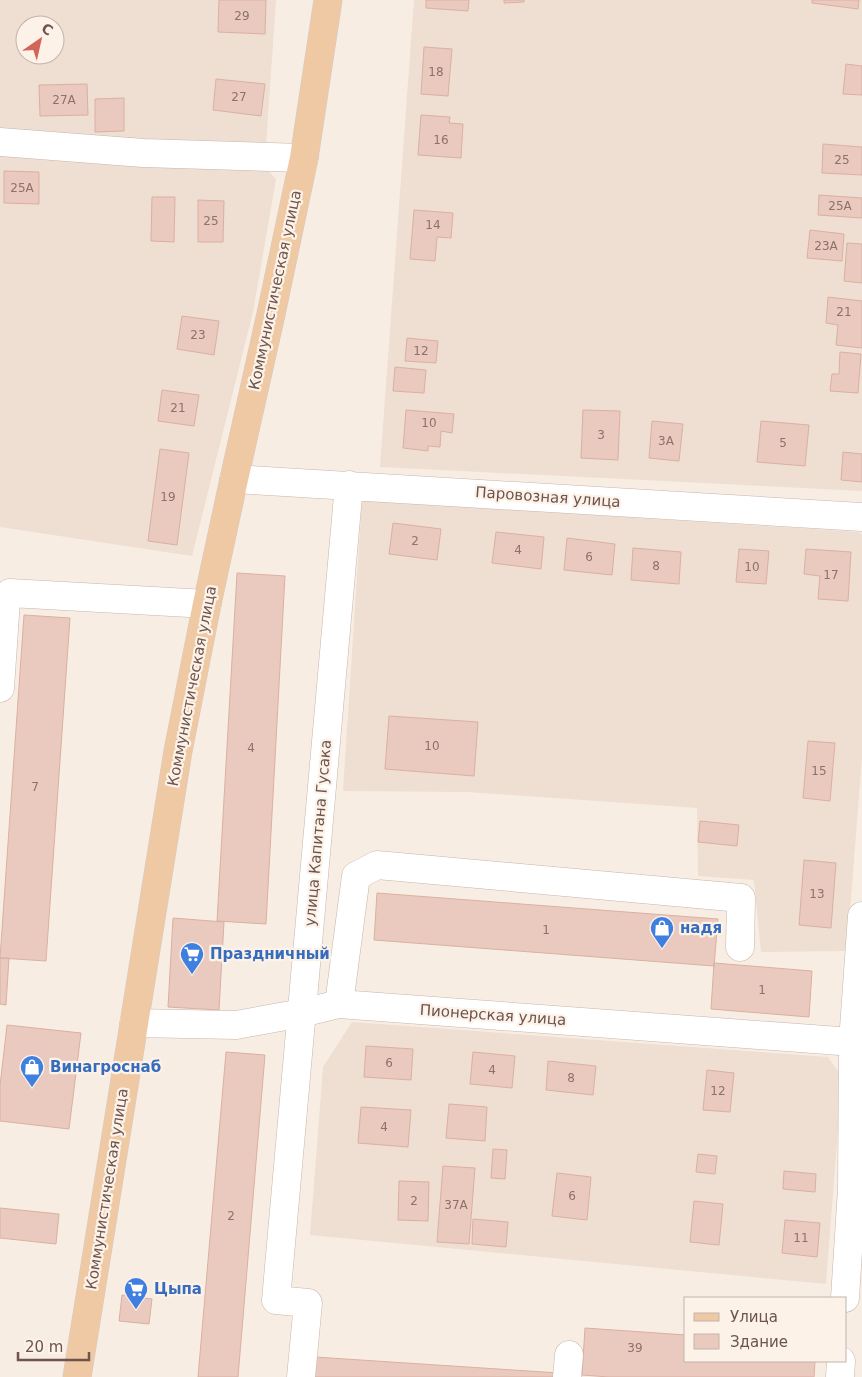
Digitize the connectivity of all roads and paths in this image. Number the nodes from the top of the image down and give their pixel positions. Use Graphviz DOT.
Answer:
graph roads {
  1 [pos="328,0"];
  2 [pos="0,142"];
  3 [pos="304,158"];
  4 [pos="234,479"];
  5 [pos="349,485"];
  6 [pos="862,517"];
  7 [pos="207,604"];
  8 [pos="0,688"];
  9 [pos="862,916"];
  10 [pos="740,947"];
  11 [pos="339,1004"];
  12 [pos="302,1013"];
  13 [pos="134,1023"];
  14 [pos="853,1042"];
  15 [pos="857,1189"];
  16 [pos="845,1297"];
  17 [pos="841,1362"];
  18 [pos="77,1377"];
  19 [pos="301,1377"];
  20 [pos="840,1377"];
  1 -- 3 [label="main road, Коммунистическая улица"];
  2 -- 3 [label="street"];
  3 -- 4 [label="main road, Коммунистическая улица"];
  4 -- 5 [label="street, Паровозная улица"];
  4 -- 7 [label="main road, Коммунистическая улица"];
  5 -- 6 [label="street, Паровозная улица"];
  5 -- 12 [label="street, улица Капитана Гусака"];
  7 -- 8 [label="street"];
  7 -- 13 [label="main road, Коммунистическая улица"];
  9 -- 14 [label="street"];
  10 -- 11 [label="street"];
  11 -- 12 [label="street, Пионерская улица"];
  11 -- 14 [label="street, Пионерская улица"];
  12 -- 13 [label="street, Пионерская улица"];
  12 -- 19 [label="street, улица Капитана Гусака"];
  13 -- 18 [label="main road, Коммунистическая улица"];
  14 -- 15 [label="street"];
  15 -- 16 [label="street"];
  17 -- 20 [label="street"];
}
